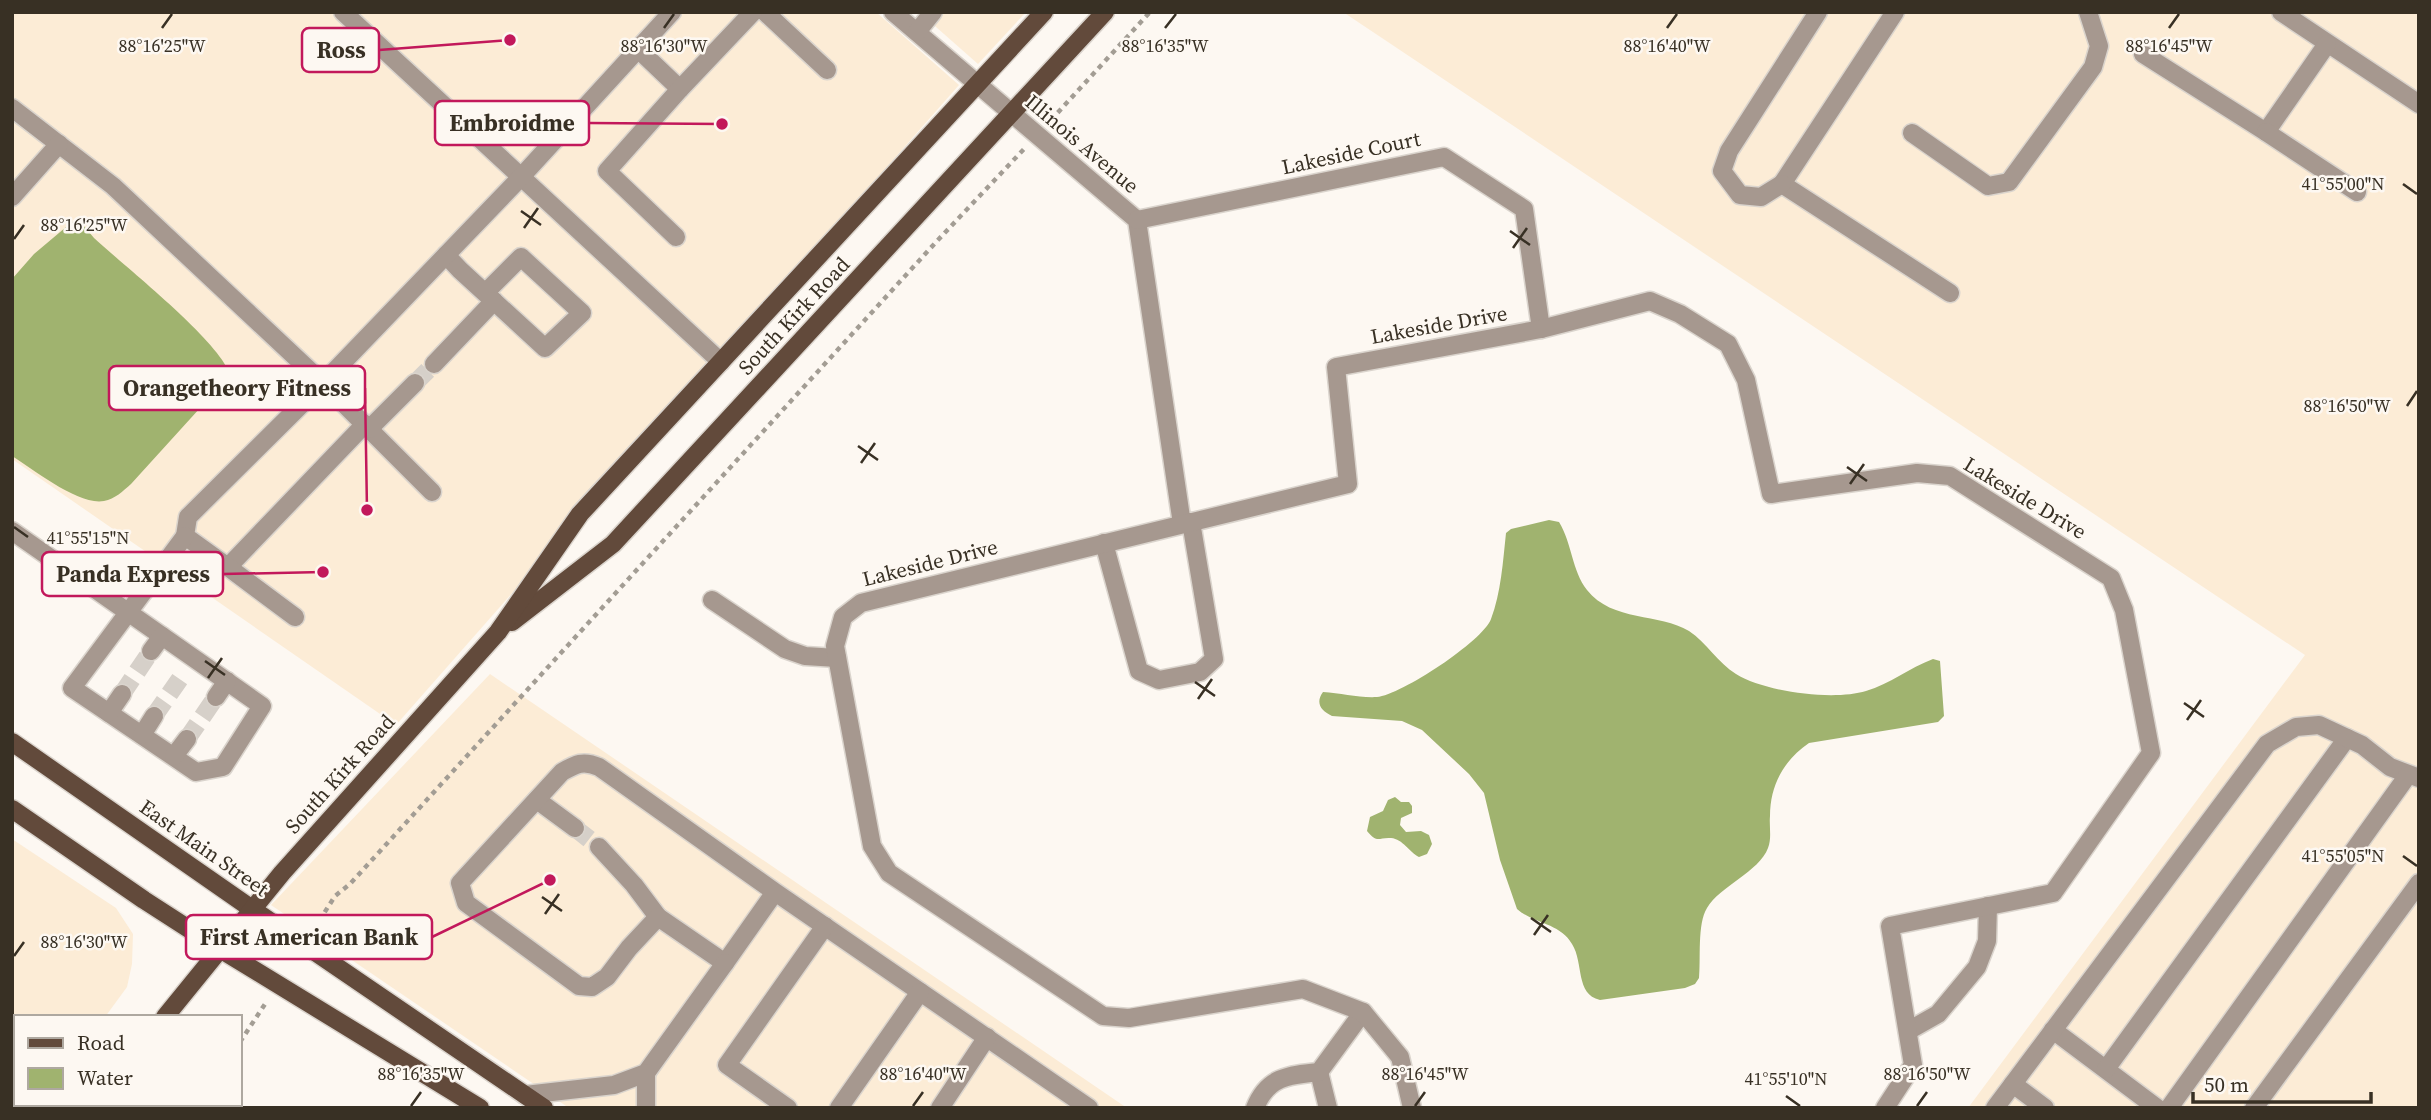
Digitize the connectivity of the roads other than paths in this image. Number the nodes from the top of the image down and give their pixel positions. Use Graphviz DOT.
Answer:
graph roads {
  1 [pos="343,12"];
  2 [pos="672,12"];
  3 [pos="752,12"];
  4 [pos="765,12"];
  5 [pos="893,12"];
  6 [pos="933,12"];
  7 [pos="1044,12"];
  8 [pos="1105,12"];
  9 [pos="1818,12"];
  10 [pos="1895,12"];
  11 [pos="2088,12"];
  12 [pos="2281,12"];
  13 [pos="917,32"];
  14 [pos="2327,44"];
  15 [pos="638,50"];
  16 [pos="2143,54"];
  17 [pos="827,70"];
  18 [pos="977,86"];
  19 [pos="680,89"];
  20 [pos="2419,104"];
  21 [pos="12,108"];
  22 [pos="1011,115"];
  23 [pos="2266,132"];
  24 [pos="1912,133"];
  25 [pos="59,144"];
  26 [pos="521,177"];
  27 [pos="1782,184"];
  28 [pos="2357,192"];
  29 [pos="13,196"];
  30 [pos="1137,220"];
  31 [pos="676,237"];
  32 [pos="446,255"];
  33 [pos="1950,293"];
  34 [pos="490,297"];
  35 [pos="1541,329"];
  36 [pos="721,362"];
  37 [pos="434,364"];
  38 [pos="323,383"];
  39 [pos="415,383"];
  40 [pos="367,427"];
  41 [pos="432,492"];
  42 [pos="1186,523"];
  43 [pos="12,531"];
  44 [pos="185,536"];
  45 [pos="1104,543"];
  46 [pos="228,567"];
  47 [pos="712,600"];
  48 [pos="127,612"];
  49 [pos="295,617"];
  50 [pos="498,632"];
  51 [pos="162,636"];
  52 [pos="151,651"];
  53 [pos="837,658"];
  54 [pos="227,681"];
  55 [pos="122,694"];
  56 [pos="216,697"];
  57 [pos="109,713"];
  58 [pos="154,716"];
  59 [pos="142,735"];
  60 [pos="187,738"];
  61 [pos="2347,738"];
  62 [pos="12,742"];
  63 [pos="174,756"];
  64 [pos="2413,776"];
  65 [pos="537,800"];
  66 [pos="12,809"];
  67 [pos="575,828"];
  68 [pos="599,847"];
  69 [pos="2419,883"];
  70 [pos="775,892"];
  71 [pos="1988,906"];
  72 [pos="252,909"];
  73 [pos="657,917"];
  74 [pos="825,926"];
  75 [pos="220,949"];
  76 [pos="725,963"];
  77 [pos="920,992"];
  78 [pos="1363,1012"];
  79 [pos="167,1015"];
  80 [pos="2053,1030"];
  81 [pos="1908,1031"];
  82 [pos="987,1037"];
  83 [pos="2106,1069"];
  84 [pos="1319,1072"];
  85 [pos="646,1073"];
  86 [pos="2013,1084"];
  87 [pos="525,1095"];
  88 [pos="480,1108"];
  89 [pos="544,1108"];
  90 [pos="646,1108"];
  91 [pos="788,1108"];
  92 [pos="839,1108"];
  93 [pos="940,1108"];
  94 [pos="1090,1108"];
  95 [pos="1255,1108"];
  96 [pos="1328,1108"];
  97 [pos="1412,1108"];
  98 [pos="1885,1108"];
  99 [pos="1995,1108"];
  100 [pos="2045,1108"];
  101 [pos="2157,1108"];
  102 [pos="2169,1108"];
  103 [pos="2254,1108"];
  1 -- 26 [label="street"];
  2 -- 15 [label="street"];
  3 -- 19 [label="street"];
  4 -- 17 [label="street"];
  5 -- 13 [label="street, Illinois Avenue"];
  6 -- 13 [label="street"];
  7 -- 18 [label="main road, South Kirk Road"];
  8 -- 22 [label="main road, South Kirk Road"];
  9 -- 27 [label="street"];
  10 -- 27 [label="street"];
  11 -- 24 [label="street"];
  12 -- 14 [label="street"];
  13 -- 18 [label="street, Illinois Avenue"];
  14 -- 20 [label="street"];
  14 -- 23 [label="street"];
  15 -- 19 [label="street"];
  15 -- 26 [label="street"];
  16 -- 23 [label="street"];
  18 -- 22 [label="street, Illinois Avenue"];
  18 -- 36 [label="main road, South Kirk Road"];
  19 -- 31 [label="street"];
  21 -- 25 [label="street"];
  22 -- 30 [label="street, Illinois Avenue"];
  22 -- 50 [label="main road, South Kirk Road"];
  23 -- 28 [label="street"];
  25 -- 29 [label="street"];
  25 -- 38 [label="street"];
  26 -- 32 [label="street"];
  26 -- 36 [label="street"];
  27 -- 33 [label="street"];
  30 -- 35 [label="street, Lakeside Court"];
  30 -- 42 [label="street, Illinois Avenue"];
  32 -- 34 [label="street"];
  32 -- 38 [label="street"];
  34 -- 34 [label="street"];
  34 -- 37 [label="street"];
  35 -- 42 [label="street, Lakeside Drive"];
  35 -- 71 [label="street, Lakeside Drive"];
  36 -- 50 [label="main road, South Kirk Road"];
  38 -- 40 [label="street"];
  38 -- 44 [label="street"];
  39 -- 40 [label="street"];
  40 -- 41 [label="street"];
  40 -- 46 [label="street"];
  42 -- 45 [label="street, Lakeside Drive"];
  42 -- 45 [label="street, Illinois Avenue"];
  43 -- 48 [label="street"];
  44 -- 46 [label="street"];
  44 -- 48 [label="street"];
  45 -- 53 [label="street, Lakeside Drive"];
  46 -- 49 [label="street"];
  47 -- 53 [label="street"];
  48 -- 51 [label="street"];
  48 -- 57 [label="street"];
  50 -- 72 [label="main road, South Kirk Road"];
  51 -- 52 [label="street"];
  51 -- 54 [label="street"];
  53 -- 78 [label="street, Lakeside Drive"];
  54 -- 56 [label="street"];
  54 -- 63 [label="street"];
  55 -- 57 [label="street"];
  57 -- 59 [label="street"];
  58 -- 59 [label="street"];
  59 -- 63 [label="street"];
  60 -- 63 [label="street"];
  61 -- 64 [label="street"];
  61 -- 80 [label="street"];
  61 -- 83 [label="street"];
  62 -- 72 [label="main road, East Main Street"];
  64 -- 102 [label="street"];
  65 -- 67 [label="street"];
  65 -- 70 [label="street"];
  65 -- 73 [label="street"];
  66 -- 75 [label="main road"];
  68 -- 73 [label="street"];
  69 -- 103 [label="street"];
  70 -- 74 [label="street"];
  70 -- 76 [label="street"];
  71 -- 81 [label="street"];
  71 -- 81 [label="street, Lakeside Drive"];
  72 -- 75 [label="main road, South Kirk Road"];
  72 -- 87 [label="main road, East Main Street"];
  73 -- 76 [label="street"];
  74 -- 77 [label="street"];
  74 -- 91 [label="street"];
  75 -- 79 [label="main road, South Kirk Road"];
  75 -- 88 [label="main road"];
  76 -- 85 [label="street"];
  77 -- 82 [label="street"];
  77 -- 92 [label="street"];
  78 -- 84 [label="street"];
  78 -- 97 [label="street, Lakeside Drive"];
  80 -- 83 [label="street"];
  80 -- 86 [label="street"];
  81 -- 98 [label="street, Lakeside Drive"];
  82 -- 93 [label="street"];
  82 -- 94 [label="street"];
  83 -- 101 [label="street"];
  84 -- 95 [label="street"];
  84 -- 96 [label="street"];
  85 -- 87 [label="street"];
  85 -- 90 [label="street"];
  86 -- 99 [label="street"];
  86 -- 100 [label="street"];
  87 -- 89 [label="main road, East Main Street"];
}
